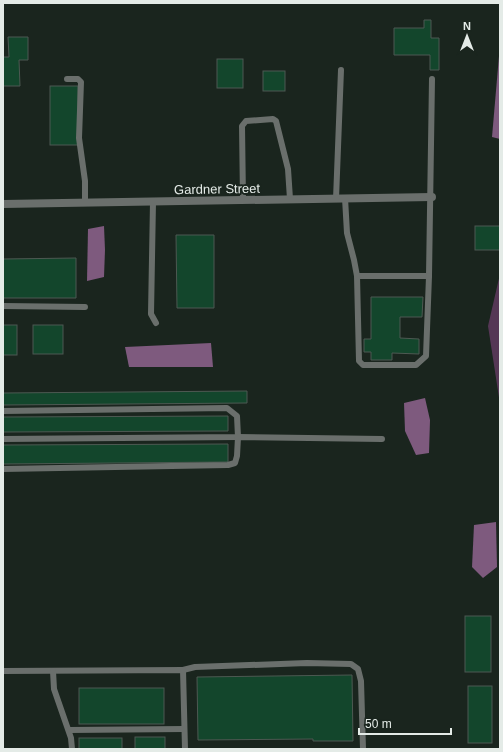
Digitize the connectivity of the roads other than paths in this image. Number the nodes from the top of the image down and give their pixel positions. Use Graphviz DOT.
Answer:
graph roads {
  1 [pos="341,70"];
  2 [pos="67,79"];
  3 [pos="432,79"];
  4 [pos="431,197"];
  5 [pos="345,198"];
  6 [pos="336,199"];
  7 [pos="243,200"];
  8 [pos="290,200"];
  9 [pos="153,202"];
  10 [pos="85,203"];
  11 [pos="3,204"];
  12 [pos="357,276"];
  13 [pos="429,276"];
  14 [pos="3,306"];
  15 [pos="84,306"];
  16 [pos="156,323"];
  17 [pos="3,411"];
  18 [pos="238,437"];
  19 [pos="3,439"];
  20 [pos="382,439"];
  21 [pos="3,469"];
  22 [pos="183,670"];
  23 [pos="3,671"];
  24 [pos="53,671"];
  25 [pos="184,729"];
  26 [pos="69,730"];
  27 [pos="72,749"];
  28 [pos="185,749"];
  29 [pos="363,749"];
  1 -- 6 [label="lane"];
  2 -- 10 [label="lane"];
  3 -- 4 [label="lane"];
  4 -- 5 [label="street, Gardner Street"];
  4 -- 13 [label="lane"];
  5 -- 6 [label="street, Gardner Street"];
  5 -- 12 [label="lane"];
  6 -- 8 [label="street, Gardner Street"];
  7 -- 8 [label="street, Gardner Street"];
  7 -- 8 [label="lane"];
  7 -- 9 [label="street, Gardner Street"];
  9 -- 10 [label="street, Gardner Street"];
  9 -- 16 [label="lane"];
  10 -- 11 [label="street, Gardner Street"];
  12 -- 13 [label="lane"];
  12 -- 13 [label="lane"];
  14 -- 15 [label="lane"];
  17 -- 18 [label="lane"];
  18 -- 19 [label="lane"];
  18 -- 20 [label="lane"];
  18 -- 21 [label="lane"];
  22 -- 24 [label="lane"];
  22 -- 25 [label="lane"];
  22 -- 29 [label="lane"];
  23 -- 24 [label="lane"];
  24 -- 26 [label="lane"];
  25 -- 26 [label="lane"];
  25 -- 28 [label="lane"];
  26 -- 27 [label="lane"];
}
